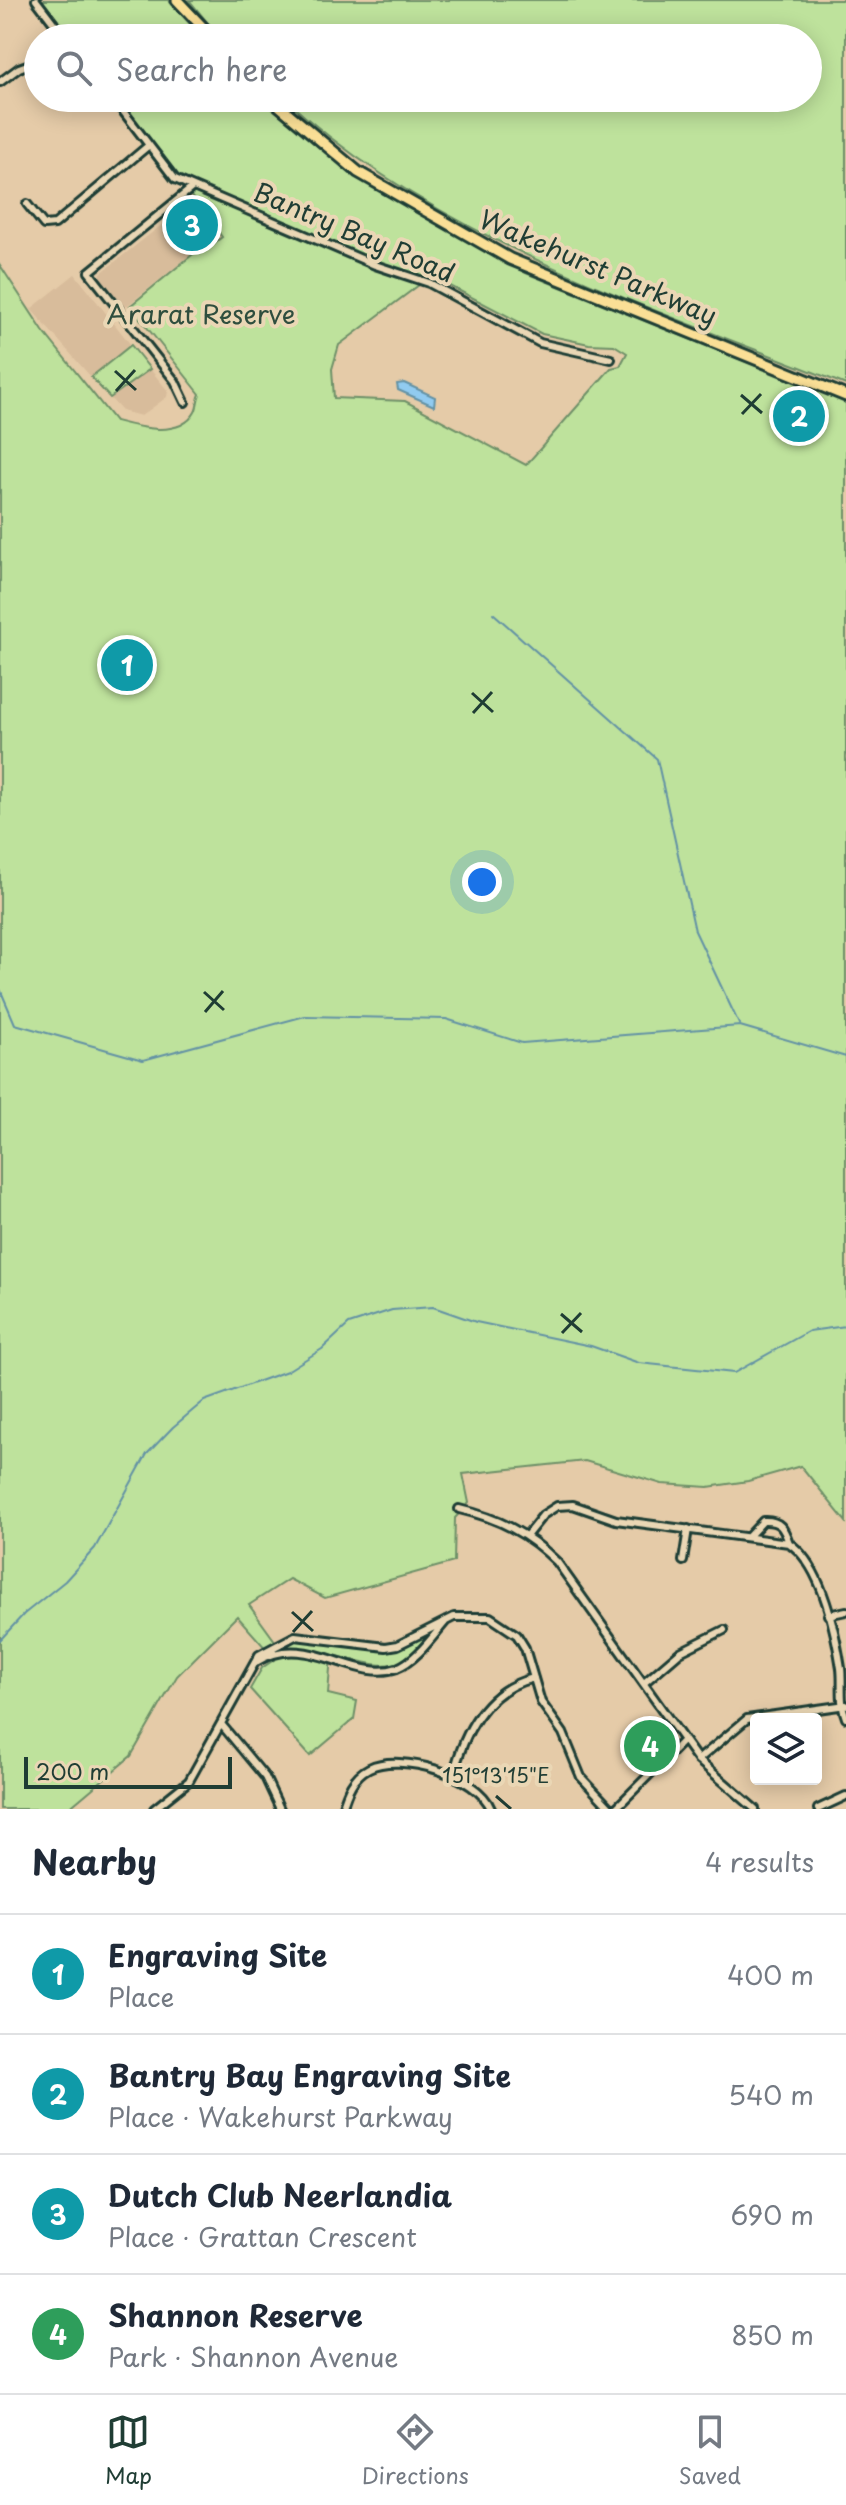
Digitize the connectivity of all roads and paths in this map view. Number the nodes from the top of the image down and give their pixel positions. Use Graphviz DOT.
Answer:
graph roads {
  1 [pos="36,0"];
  2 [pos="177,0"];
  3 [pos="54,24"];
  4 [pos="200,24"];
  5 [pos="24,66"];
  6 [pos="0,82"];
  7 [pos="124,112"];
  8 [pos="287,112"];
  9 [pos="149,145"];
  10 [pos="193,187"];
  11 [pos="27,204"];
  12 [pos="611,359"];
  13 [pos="846,396"];
  14 [pos="185,402"];
  15 [pos="459,1509"];
  16 [pos="688,1529"];
  17 [pos="527,1535"];
  18 [pos="748,1537"];
  19 [pos="789,1543"];
  20 [pos="683,1561"];
  21 [pos="846,1611"];
  22 [pos="828,1615"];
  23 [pos="448,1620"];
  24 [pos="724,1630"];
  25 [pos="255,1663"];
  26 [pos="534,1678"];
  27 [pos="644,1683"];
  28 [pos="844,1706"];
  29 [pos="846,1718"];
  30 [pos="221,1724"];
  31 [pos="683,1741"];
  32 [pos="698,1760"];
  33 [pos="453,1776"];
  34 [pos="846,1796"];
  35 [pos="750,1808"];
  36 [pos="154,1809"];
  37 [pos="280,1809"];
  38 [pos="342,1809"];
  39 [pos="491,1809"];
  40 [pos="613,1809"];
  41 [pos="818,1809"];
  1 -- 3 [label="street"];
  2 -- 4 [label="main road"];
  5 -- 6 [label="street"];
  7 -- 9 [label="street, Bantry Bay Road"];
  8 -- 13 [label="main road, Wakehurst Parkway"];
  9 -- 10 [label="street, Bantry Bay Road"];
  9 -- 11 [label="street"];
  10 -- 12 [label="street, Bantry Bay Road"];
  10 -- 14 [label="street"];
  15 -- 17 [label="street"];
  16 -- 17 [label="street"];
  16 -- 18 [label="street"];
  16 -- 20 [label="street"];
  17 -- 27 [label="street"];
  18 -- 19 [label="street"];
  18 -- 19 [label="street"];
  19 -- 22 [label="street"];
  21 -- 22 [label="street"];
  22 -- 28 [label="street"];
  23 -- 25 [label="street"];
  23 -- 25 [label="street"];
  23 -- 26 [label="street"];
  24 -- 27 [label="street"];
  25 -- 30 [label="street"];
  26 -- 33 [label="street"];
  26 -- 40 [label="street"];
  27 -- 31 [label="street"];
  28 -- 29 [label="street"];
  28 -- 32 [label="street"];
  30 -- 36 [label="street"];
  30 -- 37 [label="street"];
  31 -- 32 [label="street"];
  31 -- 40 [label="street"];
  32 -- 35 [label="street"];
  33 -- 38 [label="street"];
  33 -- 39 [label="street"];
  34 -- 41 [label="street"];
}
